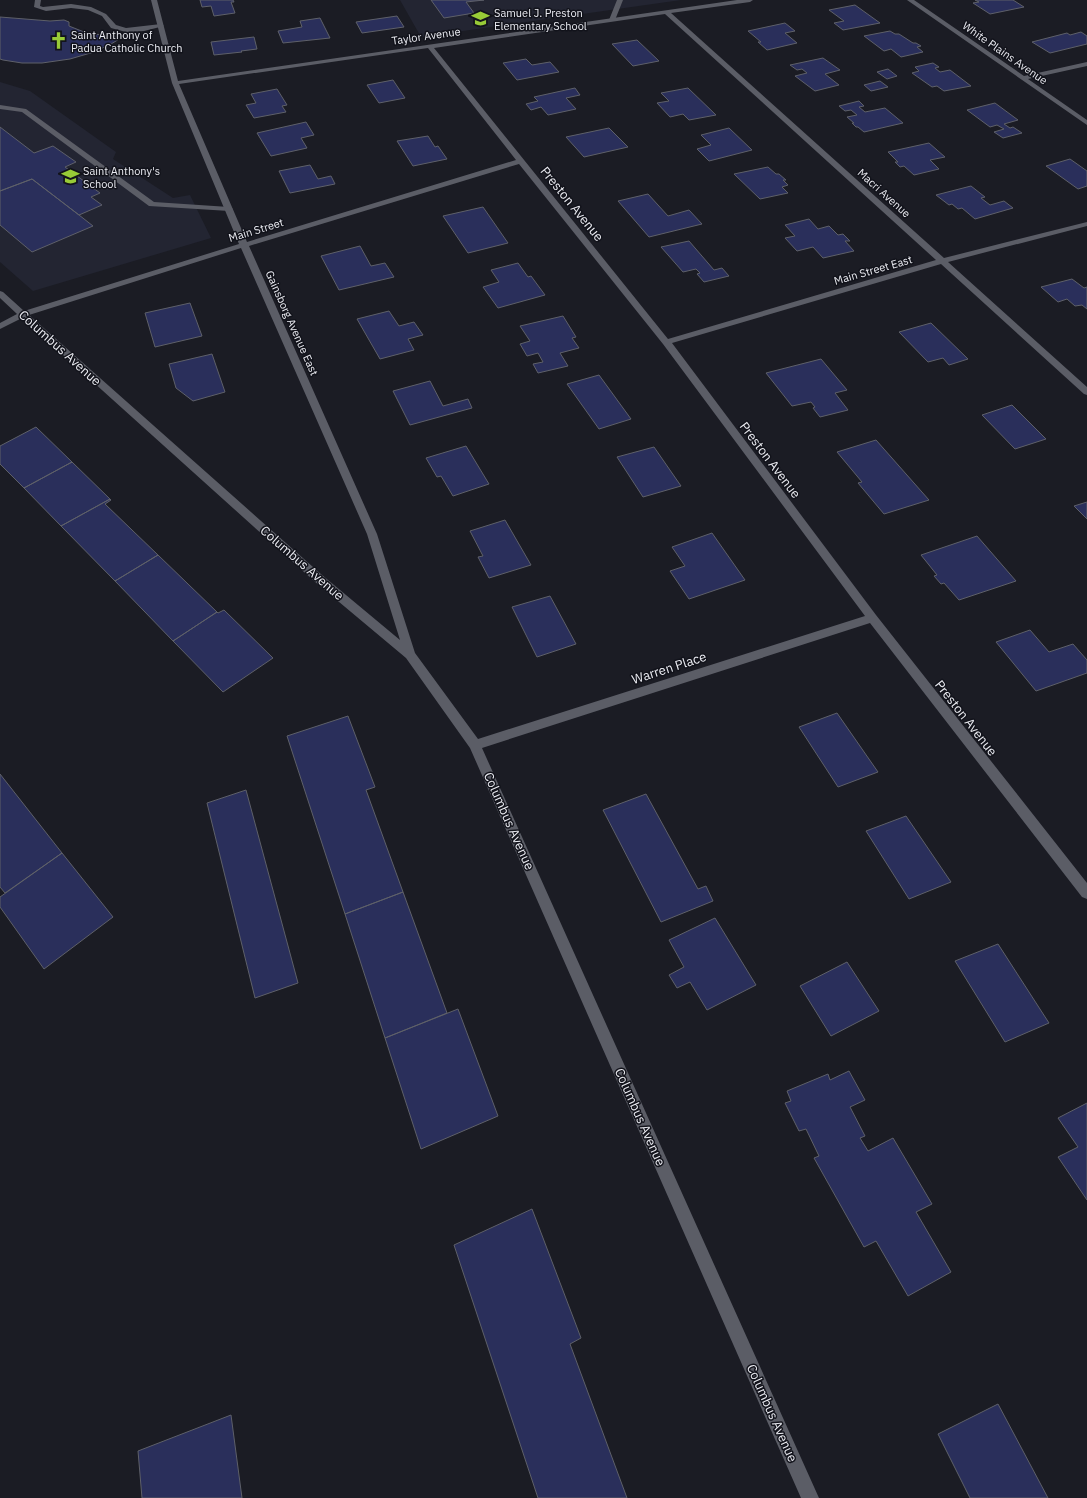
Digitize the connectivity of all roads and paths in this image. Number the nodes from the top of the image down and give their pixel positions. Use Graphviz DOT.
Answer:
graph roads {
  1 [pos="38,0"];
  2 [pos="154,0"];
  3 [pos="620,0"];
  4 [pos="750,0"];
  5 [pos="910,0"];
  6 [pos="666,12"];
  7 [pos="612,20"];
  8 [pos="161,26"];
  9 [pos="429,46"];
  10 [pos="1087,64"];
  11 [pos="1024,78"];
  12 [pos="175,83"];
  13 [pos="0,107"];
  14 [pos="1087,123"];
  15 [pos="521,161"];
  16 [pos="229,209"];
  17 [pos="1087,224"];
  18 [pos="244,245"];
  19 [pos="943,261"];
  20 [pos="0,294"];
  21 [pos="23,314"];
  22 [pos="0,326"];
  23 [pos="666,342"];
  24 [pos="1087,392"];
  25 [pos="872,618"];
  26 [pos="410,655"];
  27 [pos="475,745"];
  28 [pos="1087,893"];
  29 [pos="810,1498"];
  1 -- 8 [label="street"];
  2 -- 8 [label="street, Gainsborg Avenue East"];
  3 -- 7 [label="street"];
  4 -- 6 [label="street, Taylor Avenue"];
  5 -- 11 [label="street, White Plains Avenue"];
  6 -- 7 [label="street, Taylor Avenue"];
  6 -- 19 [label="street, Macri Avenue"];
  7 -- 9 [label="street, Taylor Avenue"];
  8 -- 12 [label="street, Gainsborg Avenue East"];
  9 -- 12 [label="street, Taylor Avenue"];
  9 -- 15 [label="street, Preston Avenue"];
  10 -- 11 [label="street"];
  11 -- 14 [label="street, White Plains Avenue"];
  12 -- 16 [label="street, Gainsborg Avenue East"];
  13 -- 16 [label="street"];
  15 -- 18 [label="street, Main Street"];
  15 -- 23 [label="street, Preston Avenue"];
  16 -- 18 [label="street, Gainsborg Avenue East"];
  17 -- 19 [label="street, Main Street East"];
  18 -- 21 [label="street, Main Street"];
  18 -- 26 [label="street, Gainsborg Avenue East"];
  19 -- 23 [label="street, Main Street East"];
  19 -- 24 [label="street, Macri Avenue"];
  20 -- 21 [label="street, Columbus Avenue"];
  21 -- 22 [label="street, Main Street"];
  21 -- 26 [label="street, Columbus Avenue"];
  23 -- 25 [label="street, Preston Avenue"];
  25 -- 27 [label="street, Warren Place"];
  25 -- 28 [label="street, Preston Avenue"];
  26 -- 27 [label="street, Columbus Avenue"];
  27 -- 29 [label="street, Columbus Avenue"];
}
